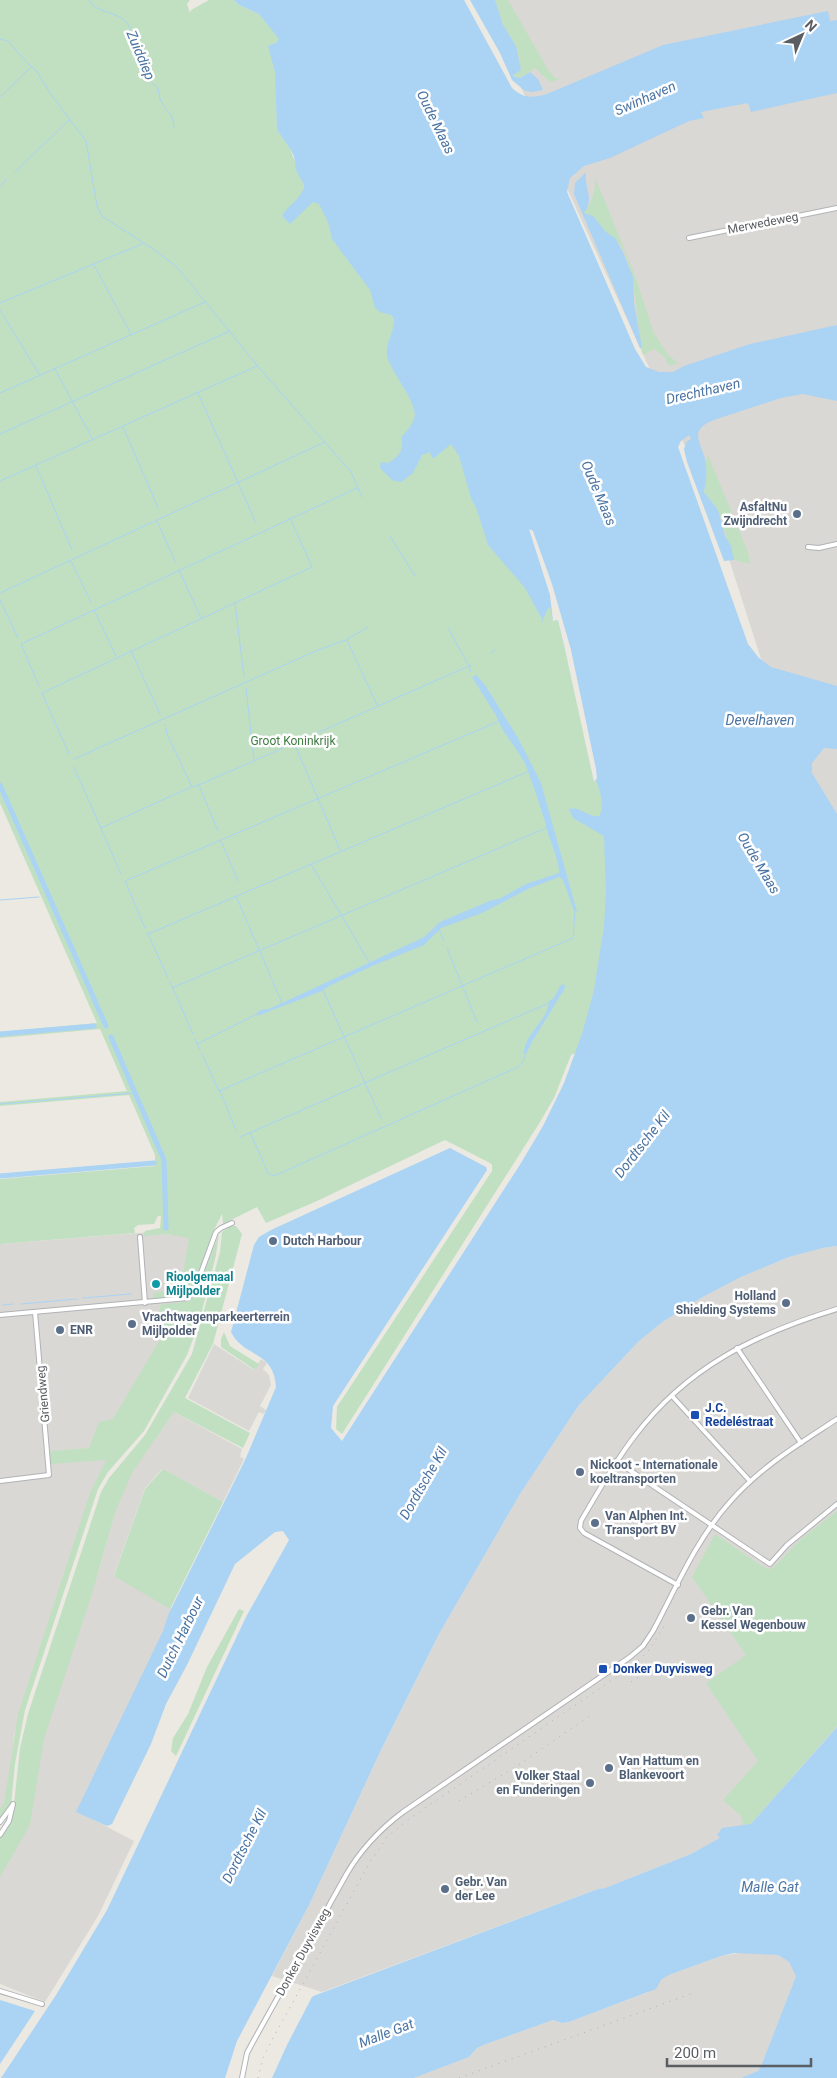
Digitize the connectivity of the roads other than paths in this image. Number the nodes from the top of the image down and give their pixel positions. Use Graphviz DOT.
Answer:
graph roads {
  1 [pos="837,208"];
  2 [pos="689,238"];
  3 [pos="837,544"];
  4 [pos="808,547"];
  5 [pos="232,1223"];
  6 [pos="140,1237"];
  7 [pos="145,1303"];
  8 [pos="837,1309"];
  9 [pos="35,1312"];
  10 [pos="0,1315"];
  11 [pos="737,1348"];
  12 [pos="672,1396"];
  13 [pos="837,1419"];
  14 [pos="801,1443"];
  15 [pos="616,1461"];
  16 [pos="0,1481"];
  17 [pos="750,1481"];
  18 [pos="837,1504"];
  19 [pos="711,1526"];
  20 [pos="678,1585"];
  21 [pos="0,1822"];
  22 [pos="0,1835"];
  23 [pos="0,1991"];
  24 [pos="42,2004"];
  25 [pos="242,2078"];
  1 -- 2 [label="street, Merwedeweg"];
  3 -- 4 [label="street"];
  5 -- 7 [label="street"];
  6 -- 7 [label="street"];
  7 -- 9 [label="street"];
  8 -- 11 [label="street"];
  9 -- 10 [label="street"];
  9 -- 16 [label="street, Griendweg"];
  11 -- 12 [label="street"];
  11 -- 14 [label="street"];
  12 -- 15 [label="street"];
  12 -- 17 [label="street"];
  13 -- 14 [label="street, Donker Duyvisweg"];
  14 -- 17 [label="street, Donker Duyvisweg"];
  15 -- 19 [label="street"];
  15 -- 20 [label="street"];
  17 -- 19 [label="street, Donker Duyvisweg"];
  18 -- 19 [label="street"];
  19 -- 20 [label="street, Donker Duyvisweg"];
  20 -- 25 [label="street, Donker Duyvisweg"];
  21 -- 22 [label="street"];
  23 -- 24 [label="street"];
}
